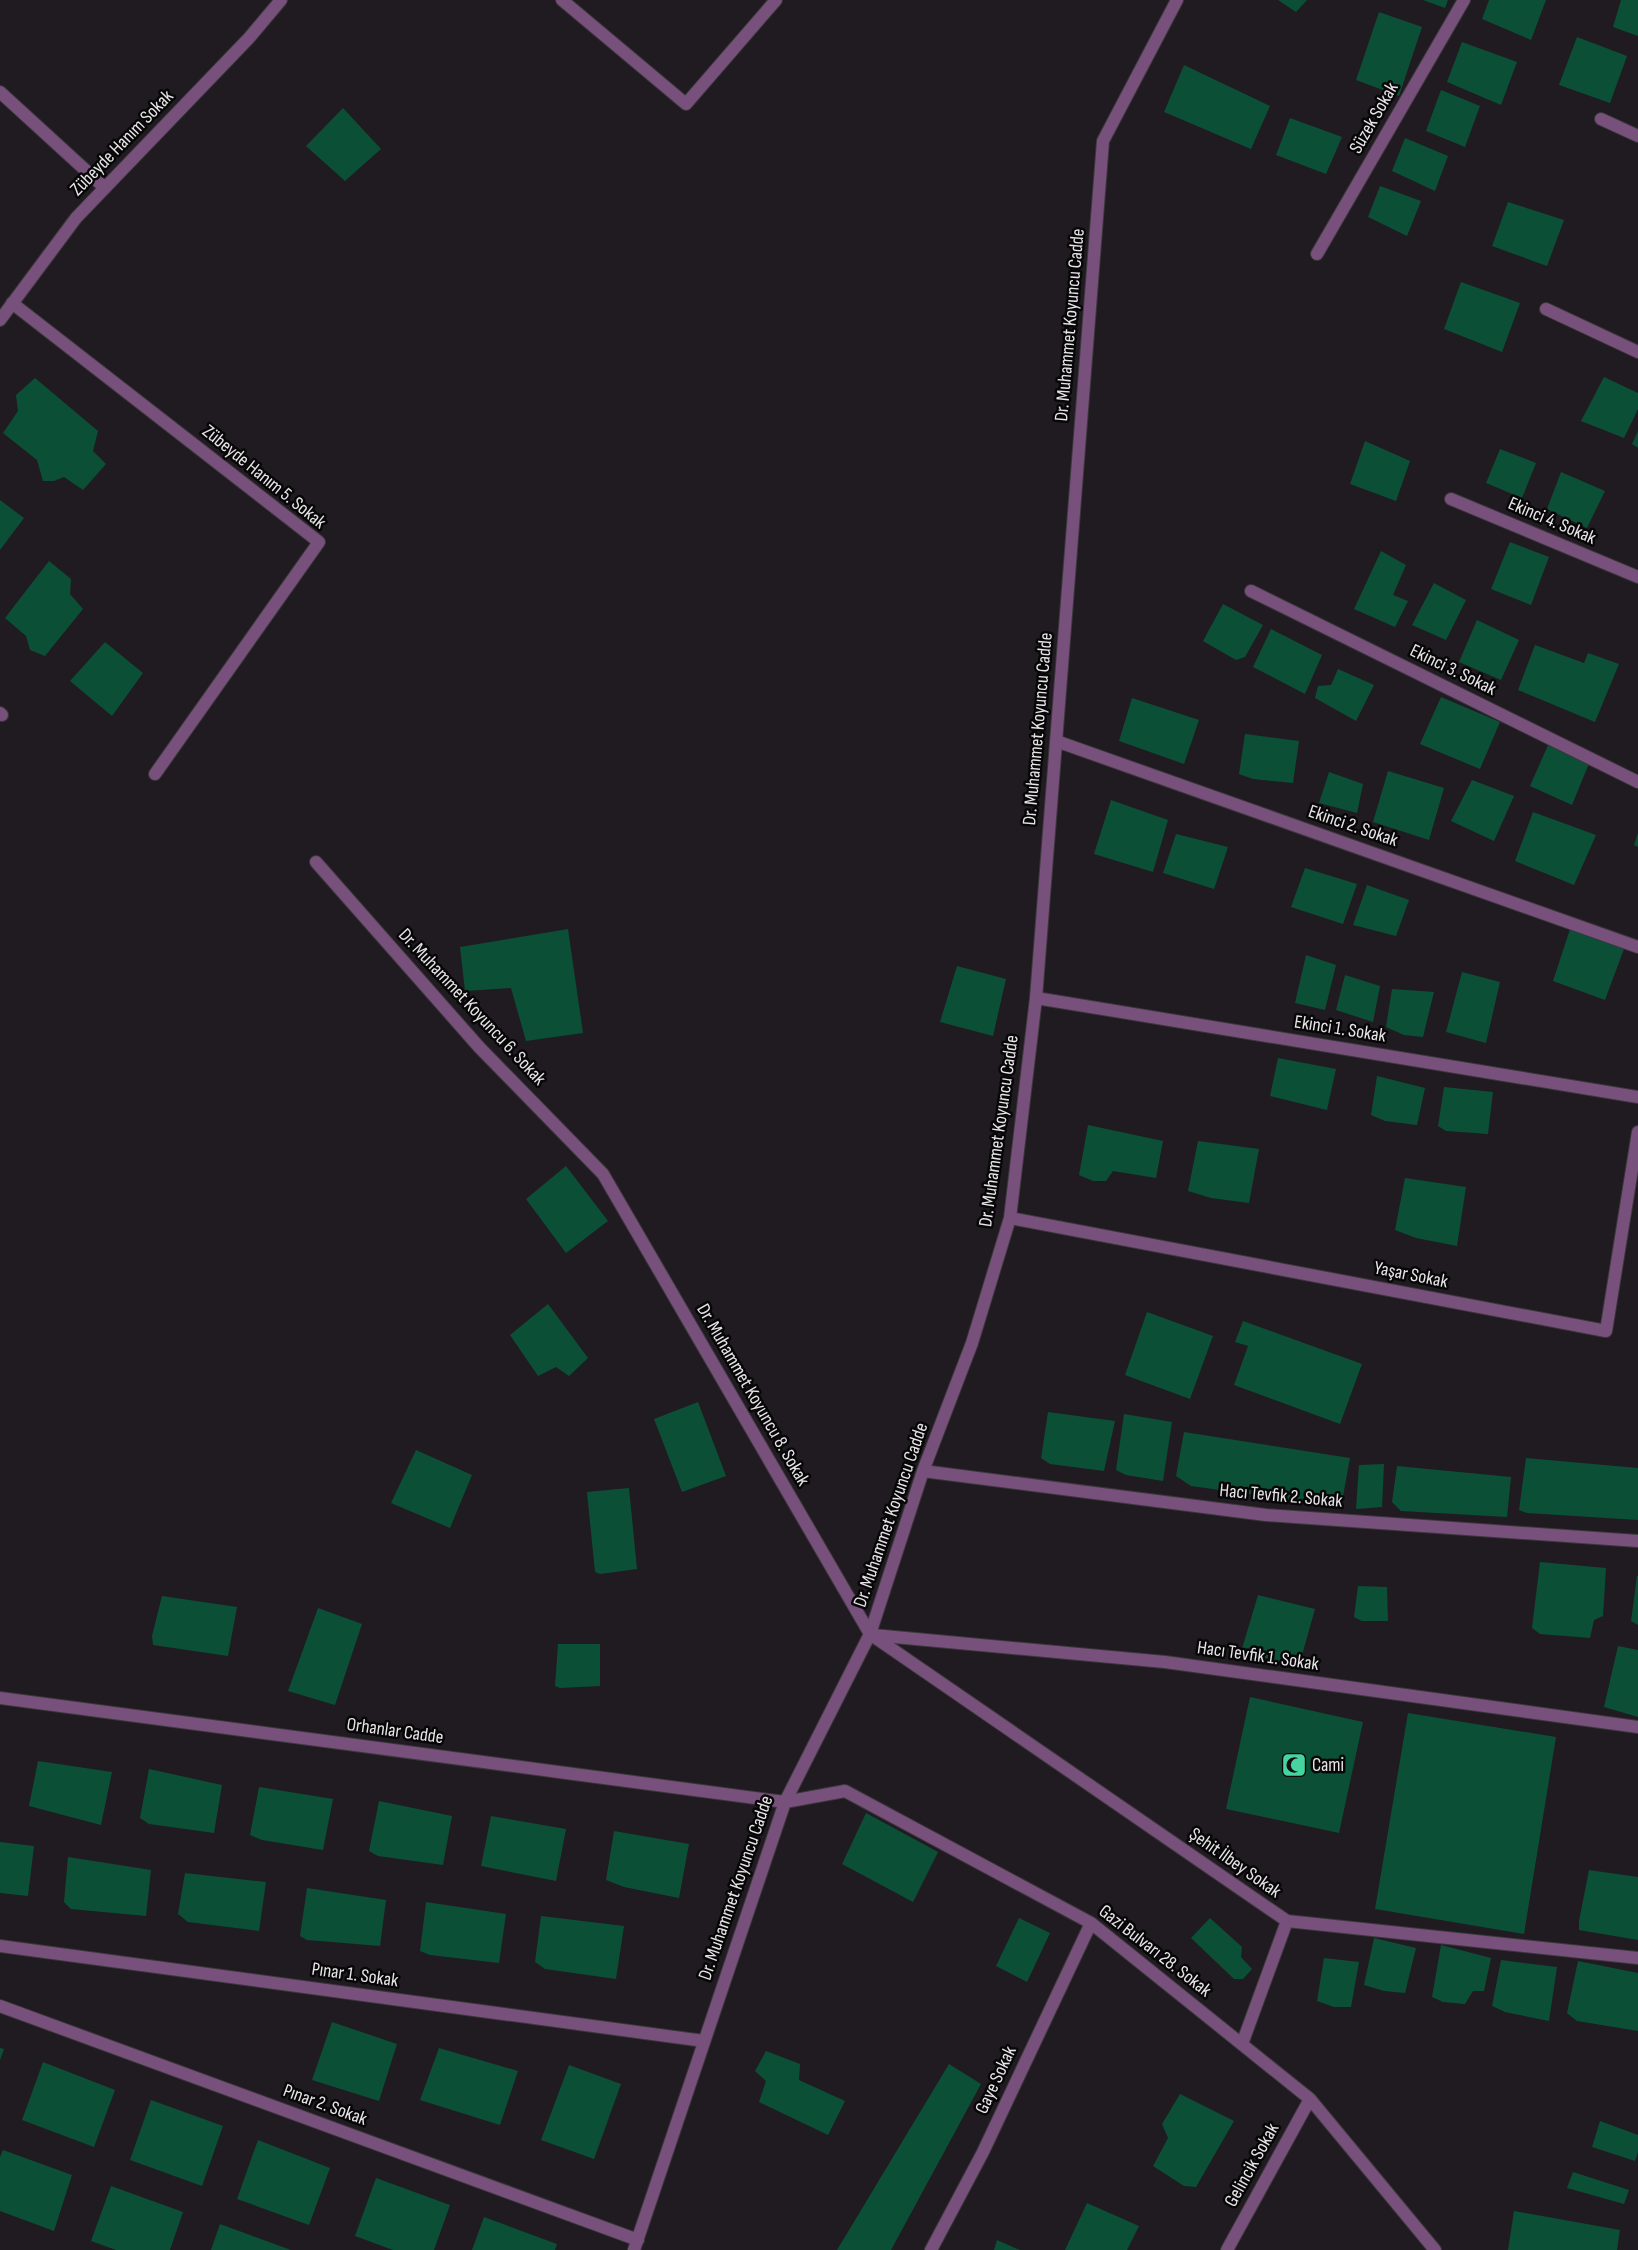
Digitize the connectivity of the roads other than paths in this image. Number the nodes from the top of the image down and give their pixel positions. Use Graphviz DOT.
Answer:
graph roads {
  1 [pos="281,0"];
  2 [pos="562,0"];
  3 [pos="776,0"];
  4 [pos="1177,0"];
  5 [pos="1464,0"];
  6 [pos="0,92"];
  7 [pos="1601,119"];
  8 [pos="1638,136"];
  9 [pos="105,188"];
  10 [pos="1317,254"];
  11 [pos="12,303"];
  12 [pos="1546,310"];
  13 [pos="0,320"];
  14 [pos="1638,352"];
  15 [pos="1451,499"];
  16 [pos="1638,577"];
  17 [pos="1251,591"];
  18 [pos="1056,741"];
  19 [pos="155,774"];
  20 [pos="1638,782"];
  21 [pos="316,862"];
  22 [pos="1638,946"];
  23 [pos="1036,998"];
  24 [pos="1638,1097"];
  25 [pos="1638,1132"];
  26 [pos="603,1174"];
  27 [pos="1010,1218"];
  28 [pos="923,1471"];
  29 [pos="1638,1541"];
  30 [pos="870,1634"];
  31 [pos="0,1698"];
  32 [pos="1638,1727"];
  33 [pos="785,1802"];
  34 [pos="1287,1921"];
  35 [pos="1091,1923"];
  36 [pos="0,1946"];
  37 [pos="1638,1958"];
  38 [pos="0,2006"];
  39 [pos="704,2041"];
  40 [pos="1242,2044"];
  41 [pos="1310,2099"];
  42 [pos="636,2245"];
  43 [pos="931,2250"];
  44 [pos="1227,2250"];
  45 [pos="1435,2250"];
  1 -- 9 [label="street, Zübeyde Hanım Sokak"];
  2 -- 3 [label="street"];
  4 -- 18 [label="street, Dr. Muhammet Koyuncu Cadde"];
  5 -- 10 [label="street, Süzek Sokak"];
  6 -- 9 [label="street"];
  7 -- 8 [label="street"];
  9 -- 11 [label="street, Zübeyde Hanım Sokak"];
  11 -- 13 [label="street, Zübeyde Hanım Sokak"];
  11 -- 19 [label="street, Zübeyde Hanım 5. Sokak"];
  12 -- 14 [label="street"];
  15 -- 16 [label="street, Ekinci 4. Sokak"];
  17 -- 20 [label="street, Ekinci 3. Sokak"];
  18 -- 22 [label="street, Ekinci 2. Sokak"];
  18 -- 23 [label="street, Dr. Muhammet Koyuncu Cadde"];
  21 -- 26 [label="street, Dr. Muhammet Koyuncu 6. Sokak"];
  23 -- 24 [label="street, Ekinci 1. Sokak"];
  23 -- 27 [label="street, Dr. Muhammet Koyuncu Cadde"];
  25 -- 27 [label="street, Yaşar Sokak"];
  26 -- 30 [label="street, Dr. Muhammet Koyuncu 8. Sokak"];
  27 -- 28 [label="street, Dr. Muhammet Koyuncu Cadde"];
  28 -- 29 [label="street, Hacı Tevfik 2. Sokak"];
  28 -- 30 [label="street, Dr. Muhammet Koyuncu Cadde"];
  30 -- 32 [label="street, Hacı Tevfik 1. Sokak"];
  30 -- 33 [label="street, Dr. Muhammet Koyuncu Cadde"];
  30 -- 34 [label="street, Şehit İlbey Sokak"];
  31 -- 33 [label="street, Orhanlar Cadde"];
  33 -- 35 [label="street, Gazi Bulvarı 28. Sokak"];
  33 -- 39 [label="street, Dr. Muhammet Koyuncu Cadde"];
  34 -- 37 [label="street, Şehit İlbey Sokak"];
  34 -- 40 [label="street"];
  35 -- 40 [label="street, Gazi Bulvarı 28. Sokak"];
  35 -- 43 [label="street, Gaye Sokak"];
  36 -- 39 [label="street, Pınar 1. Sokak"];
  38 -- 42 [label="street, Pınar 2. Sokak"];
  39 -- 42 [label="street, Dr. Muhammet Koyuncu Cadde"];
  40 -- 41 [label="street, Gazi Bulvarı 28. Sokak"];
  41 -- 44 [label="street, Gelincik Sokak"];
  41 -- 45 [label="street, Gazi Bulvarı 28. Sokak"];
}
